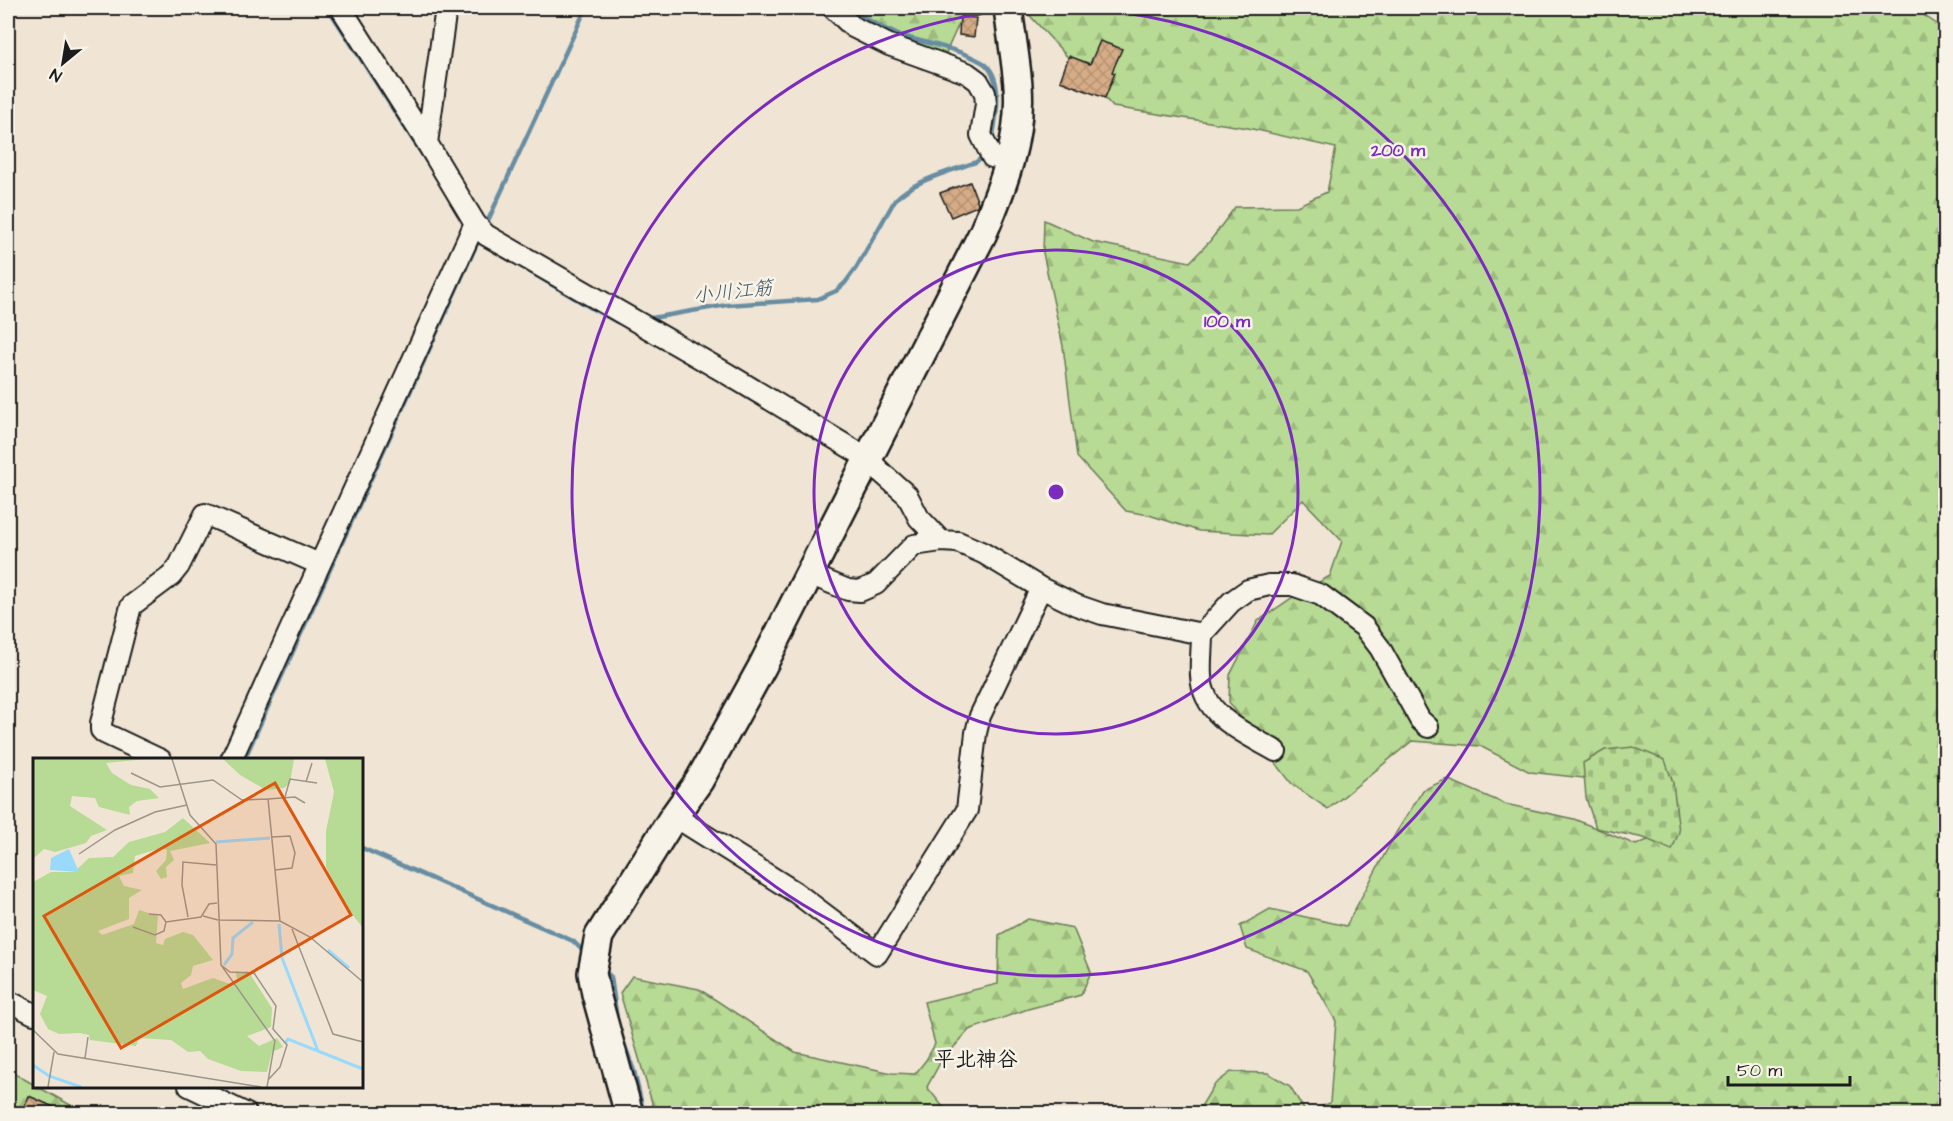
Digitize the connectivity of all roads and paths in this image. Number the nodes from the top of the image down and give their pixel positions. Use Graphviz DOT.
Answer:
graph roads {
  1 [pos="341,8"];
  2 [pos="447,8"];
  3 [pos="833,8"];
  4 [pos="1008,8"];
  5 [pos="427,143"];
  6 [pos="995,153"];
  7 [pos="476,230"];
  8 [pos="867,458"];
  9 [pos="941,541"];
  10 [pos="319,564"];
  11 [pos="809,574"];
  12 [pos="1041,588"];
  13 [pos="1202,634"];
  14 [pos="1428,727"];
  15 [pos="1276,751"];
  16 [pos="159,758"];
  17 [pos="231,758"];
  18 [pos="674,816"];
  19 [pos="8,1001"];
  20 [pos="33,1014"];
  21 [pos="193,1088"];
  22 [pos="247,1113"];
  23 [pos="629,1113"];
  1 -- 5 [label="street"];
  2 -- 5 [label="street"];
  3 -- 6 [label="street"];
  4 -- 6 [label="street"];
  5 -- 7 [label="street"];
  6 -- 8 [label="street"];
  7 -- 8 [label="street"];
  7 -- 10 [label="street"];
  8 -- 9 [label="street"];
  8 -- 11 [label="street"];
  9 -- 11 [label="street"];
  9 -- 12 [label="street"];
  10 -- 16 [label="street"];
  10 -- 17 [label="street"];
  11 -- 18 [label="street"];
  12 -- 13 [label="street"];
  12 -- 18 [label="street"];
  13 -- 14 [label="street"];
  13 -- 15 [label="street"];
  18 -- 23 [label="street"];
  19 -- 20 [label="street"];
  21 -- 22 [label="street"];
}
